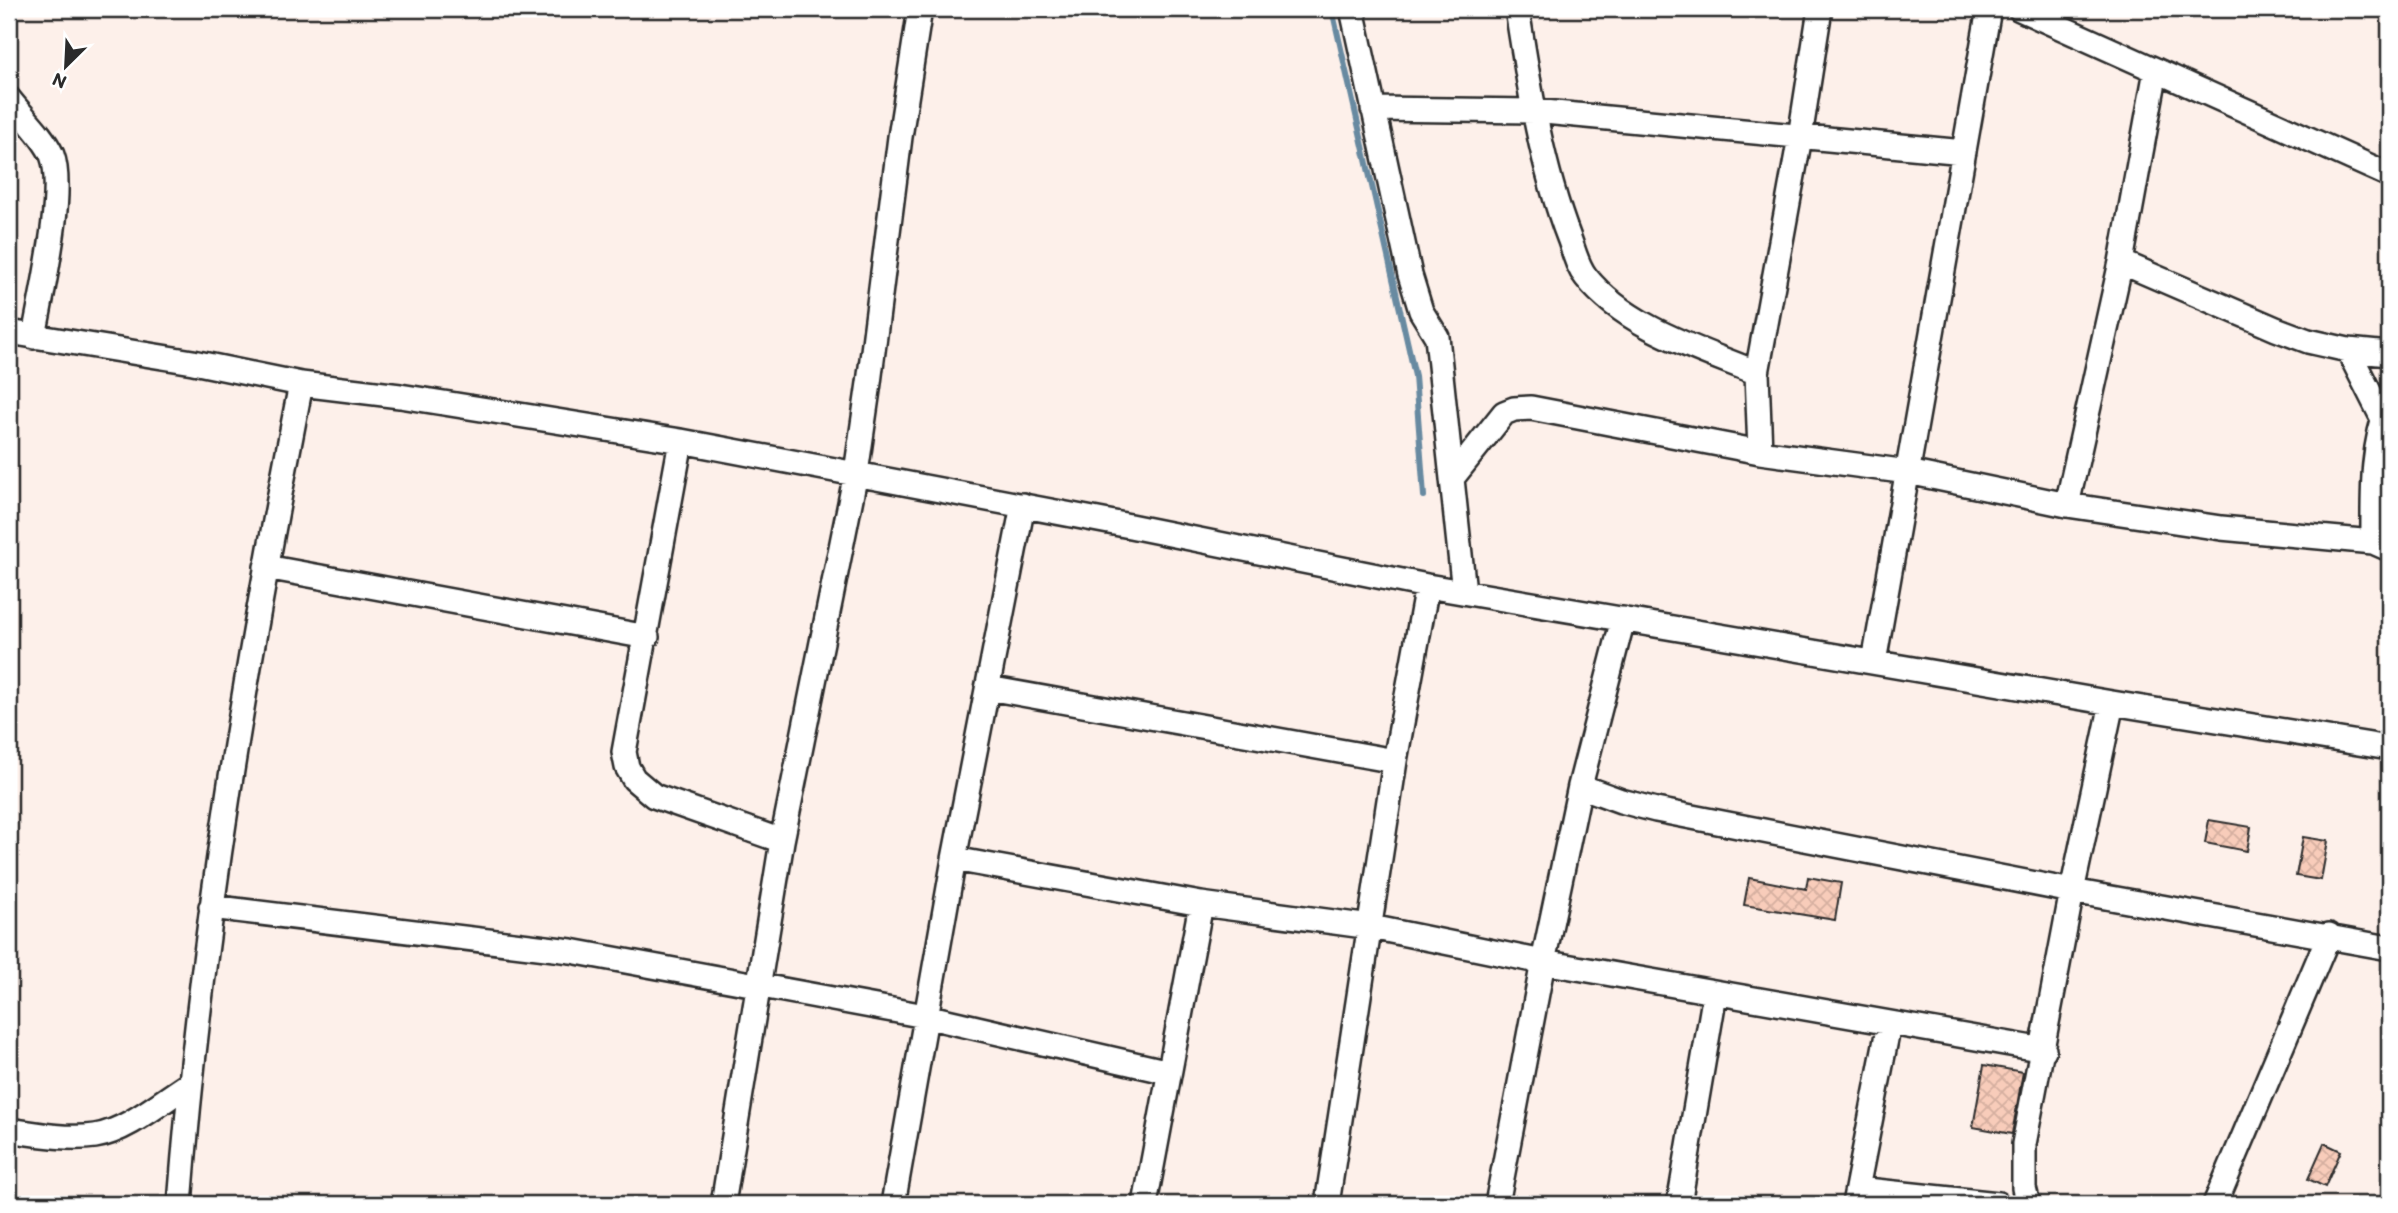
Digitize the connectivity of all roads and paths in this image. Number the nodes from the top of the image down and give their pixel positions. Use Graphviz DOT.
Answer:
graph roads {
  1 [pos="920,9"];
  2 [pos="1352,9"];
  3 [pos="1517,9"];
  4 [pos="1820,9"];
  5 [pos="1989,9"];
  6 [pos="2020,9"];
  7 [pos="2156,70"];
  8 [pos="9,99"];
  9 [pos="1373,109"];
  10 [pos="1534,111"];
  11 [pos="1800,137"];
  12 [pos="1964,152"];
  13 [pos="2389,175"];
  14 [pos="2121,262"];
  15 [pos="9,332"];
  16 [pos="34,337"];
  17 [pos="2348,350"];
  18 [pos="2389,354"];
  19 [pos="1757,373"];
  20 [pos="301,384"];
  21 [pos="2386,411"];
  22 [pos="681,441"];
  23 [pos="1760,452"];
  24 [pos="1908,472"];
  25 [pos="856,473"];
  26 [pos="1453,477"];
  27 [pos="1023,505"];
  28 [pos="2067,505"];
  29 [pos="2381,545"];
  30 [pos="266,567"];
  31 [pos="1427,586"];
  32 [pos="1464,592"];
  33 [pos="1623,619"];
  34 [pos="647,637"];
  35 [pos="1874,662"];
  36 [pos="988,688"];
  37 [pos="2112,703"];
  38 [pos="2389,748"];
  39 [pos="1395,761"];
  40 [pos="1580,786"];
  41 [pos="782,841"];
  42 [pos="954,859"];
  43 [pos="2072,891"];
  44 [pos="1201,904"];
  45 [pos="211,906"];
  46 [pos="1371,927"];
  47 [pos="2329,935"];
  48 [pos="2389,948"];
  49 [pos="1543,962"];
  50 [pos="759,987"];
  51 [pos="1715,993"];
  52 [pos="925,1016"];
  53 [pos="1889,1024"];
  54 [pos="2043,1050"];
  55 [pos="1169,1072"];
  56 [pos="189,1084"];
  57 [pos="9,1130"];
  58 [pos="1856,1197"];
  59 [pos="180,1204"];
  60 [pos="723,1204"];
  61 [pos="893,1204"];
  62 [pos="1145,1204"];
  63 [pos="1327,1204"];
  64 [pos="1497,1204"];
  65 [pos="1679,1204"];
  66 [pos="1998,1204"];
  67 [pos="2028,1204"];
  68 [pos="2215,1204"];
  1 -- 25 [label="street"];
  2 -- 9 [label="street"];
  3 -- 10 [label="street"];
  4 -- 11 [label="street"];
  5 -- 12 [label="street"];
  6 -- 7 [label="street"];
  7 -- 13 [label="street"];
  7 -- 14 [label="street"];
  8 -- 16 [label="street"];
  9 -- 10 [label="street"];
  9 -- 26 [label="street"];
  10 -- 11 [label="street"];
  10 -- 19 [label="street"];
  11 -- 12 [label="street"];
  11 -- 19 [label="street"];
  12 -- 24 [label="street"];
  14 -- 17 [label="street"];
  14 -- 28 [label="street"];
  15 -- 16 [label="street"];
  16 -- 20 [label="street"];
  17 -- 18 [label="street"];
  17 -- 21 [label="street"];
  19 -- 23 [label="street"];
  20 -- 22 [label="street"];
  20 -- 30 [label="street"];
  21 -- 29 [label="street"];
  22 -- 25 [label="street"];
  22 -- 34 [label="street"];
  23 -- 24 [label="street"];
  23 -- 26 [label="street"];
  24 -- 28 [label="street"];
  24 -- 35 [label="street"];
  25 -- 27 [label="street"];
  25 -- 41 [label="street"];
  26 -- 32 [label="street"];
  27 -- 31 [label="street"];
  27 -- 36 [label="street"];
  28 -- 29 [label="street"];
  30 -- 34 [label="street"];
  30 -- 45 [label="street"];
  31 -- 32 [label="street"];
  31 -- 39 [label="street"];
  32 -- 33 [label="street"];
  33 -- 35 [label="street"];
  33 -- 40 [label="street"];
  34 -- 41 [label="street"];
  35 -- 37 [label="street"];
  36 -- 39 [label="street"];
  36 -- 42 [label="street"];
  37 -- 38 [label="street"];
  37 -- 43 [label="street"];
  39 -- 46 [label="street"];
  40 -- 43 [label="street"];
  40 -- 49 [label="street"];
  41 -- 50 [label="street"];
  42 -- 44 [label="street"];
  42 -- 52 [label="street"];
  43 -- 47 [label="street"];
  43 -- 54 [label="street"];
  44 -- 46 [label="street"];
  44 -- 55 [label="street"];
  45 -- 50 [label="street"];
  45 -- 56 [label="street"];
  46 -- 49 [label="street"];
  46 -- 63 [label="street"];
  47 -- 48 [label="street"];
  47 -- 68 [label="street"];
  49 -- 51 [label="street"];
  49 -- 64 [label="street"];
  50 -- 52 [label="street"];
  50 -- 60 [label="street"];
  51 -- 53 [label="street"];
  51 -- 65 [label="street"];
  52 -- 55 [label="street"];
  52 -- 61 [label="street"];
  53 -- 54 [label="street"];
  53 -- 58 [label="street"];
  54 -- 67 [label="street"];
  55 -- 62 [label="street"];
  56 -- 57 [label="street"];
  56 -- 59 [label="street"];
  58 -- 66 [label="street"];
}
